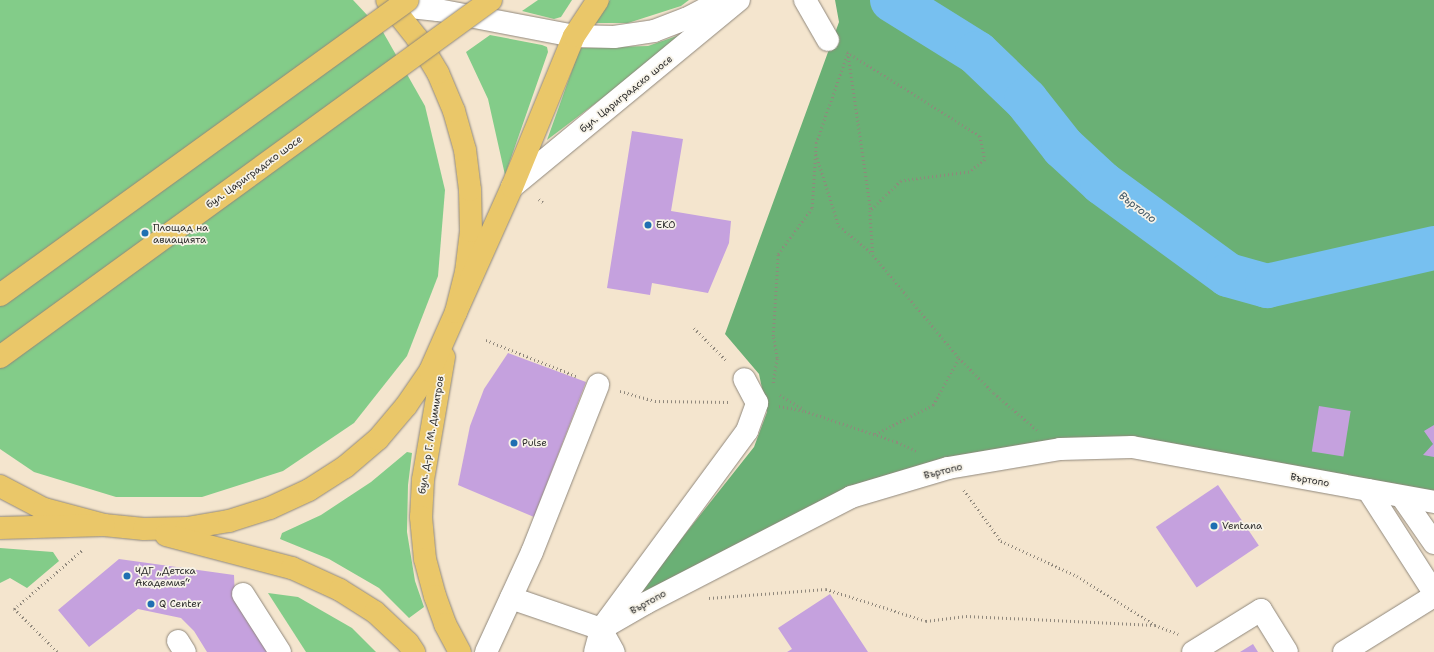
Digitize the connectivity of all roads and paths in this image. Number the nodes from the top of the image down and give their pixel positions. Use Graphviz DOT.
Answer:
graph roads {
  1 [pos="491,0"];
  2 [pos="598,0"];
  3 [pos="722,0"];
  4 [pos="739,0"];
  5 [pos="805,0"];
  6 [pos="396,2"];
  7 [pos="442,5"];
  8 [pos="574,36"];
  9 [pos="828,40"];
  10 [pos="848,52"];
  11 [pos="816,152"];
  12 [pos="512,187"];
  13 [pos="539,199"];
  14 [pos="543,202"];
  15 [pos="871,210"];
  16 [pos="873,255"];
  17 [pos="0,295"];
  18 [pos="456,312"];
  19 [pos="694,328"];
  20 [pos="448,332"];
  21 [pos="486,340"];
  22 [pos="0,357"];
  23 [pos="959,358"];
  24 [pos="744,379"];
  25 [pos="598,385"];
  26 [pos="775,389"];
  27 [pos="777,393"];
  28 [pos="714,402"];
  29 [pos="874,434"];
  30 [pos="1060,449"];
  31 [pos="948,468"];
  32 [pos="0,486"];
  33 [pos="1368,490"];
  34 [pos="1402,497"];
  35 [pos="1434,502"];
  36 [pos="104,525"];
  37 [pos="0,528"];
  38 [pos="144,529"];
  39 [pos="1434,543"];
  40 [pos="87,546"];
  41 [pos="243,594"];
  42 [pos="1434,594"];
  43 [pos="511,598"];
  44 [pos="707,598"];
  45 [pos="1155,625"];
  46 [pos="601,629"];
  47 [pos="1198,649"];
  48 [pos="57,652"];
  49 [pos="280,652"];
  50 [pos="414,652"];
  51 [pos="460,652"];
  52 [pos="486,652"];
  53 [pos="594,652"];
  54 [pos="614,652"];
  55 [pos="1287,652"];
  56 [pos="1344,652"];
  1 -- 22 [label="main road, бул. Цариградско шосе, bridge"];
  2 -- 8 [label="main road"];
  3 -- 8 [label="street"];
  4 -- 12 [label="street, бул. Цариградско шосе"];
  5 -- 9 [label="street"];
  6 -- 7 [label="street"];
  6 -- 17 [label="main road, bridge"];
  6 -- 18 [label="main road"];
  7 -- 8 [label="street"];
  8 -- 12 [label="main road"];
  10 -- 11 [label="path"];
  10 -- 15 [label="path"];
  10 -- 15 [label="path"];
  11 -- 16 [label="path"];
  11 -- 26 [label="path"];
  12 -- 18 [label="main road"];
  13 -- 14 [label="path"];
  15 -- 16 [label="path"];
  16 -- 23 [label="path"];
  18 -- 20 [label="main road"];
  19 -- 24 [label="path"];
  20 -- 38 [label="main road"];
  20 -- 51 [label="main road, бул. Д-р Г. М. Димитров"];
  21 -- 25 [label="path"];
  23 -- 29 [label="path"];
  23 -- 30 [label="path"];
  24 -- 46 [label="street"];
  25 -- 28 [label="path"];
  25 -- 43 [label="street"];
  27 -- 29 [label="path"];
  29 -- 31 [label="path"];
  30 -- 31 [label="street, Въртопо"];
  30 -- 33 [label="street, Въртопо"];
  31 -- 45 [label="path"];
  31 -- 46 [label="street, Въртопо"];
  32 -- 36 [label="main road"];
  33 -- 34 [label="street, Въртопо"];
  33 -- 42 [label="street"];
  34 -- 35 [label="street, Въртопо"];
  34 -- 39 [label="street"];
  36 -- 37 [label="main road"];
  36 -- 38 [label="main road"];
  38 -- 50 [label="main road"];
  40 -- 48 [label="path"];
  41 -- 49 [label="street"];
  42 -- 56 [label="street"];
  43 -- 46 [label="street"];
  43 -- 52 [label="street"];
  44 -- 45 [label="path"];
  45 -- 47 [label="path"];
  46 -- 53 [label="street"];
  46 -- 54 [label="street"];
  47 -- 55 [label="street"];
}
